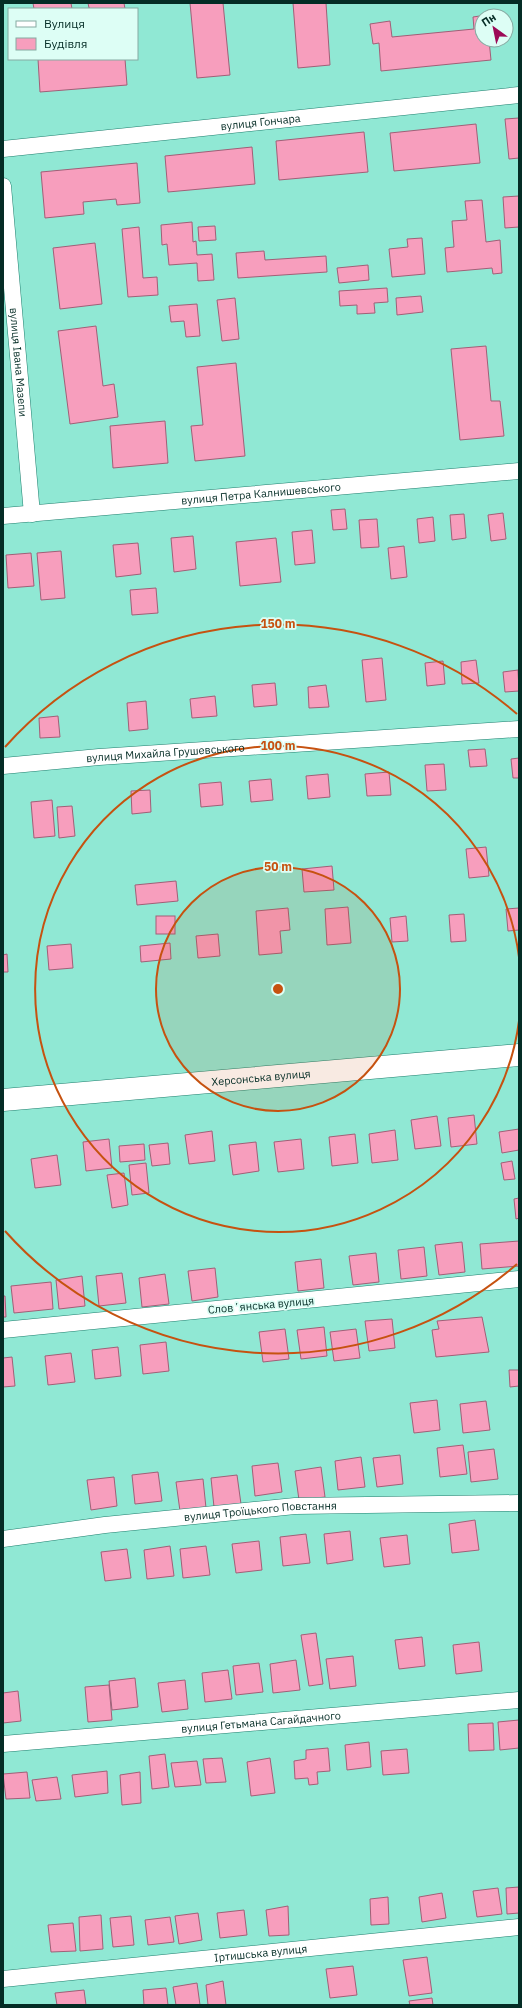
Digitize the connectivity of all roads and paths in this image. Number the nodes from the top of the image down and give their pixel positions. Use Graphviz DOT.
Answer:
graph roads {
  1 [pos="519,95"];
  2 [pos="3,149"];
  3 [pos="3,186"];
  4 [pos="519,471"];
  5 [pos="32,514"];
  6 [pos="3,516"];
  7 [pos="519,729"];
  8 [pos="3,766"];
  9 [pos="519,1055"];
  10 [pos="3,1100"];
  11 [pos="519,1279"];
  12 [pos="3,1330"];
  13 [pos="519,1503"];
  14 [pos="3,1539"];
  15 [pos="519,1700"];
  16 [pos="3,1744"];
  17 [pos="519,1927"];
  18 [pos="3,1979"];
  1 -- 2 [label="street, вулиця Гончара"];
  3 -- 5 [label="street, вулиця Івана Мазепи"];
  4 -- 5 [label="street, вулиця Петра Калнишевського"];
  5 -- 6 [label="street, вулиця Петра Калнишевського"];
  7 -- 8 [label="street, вулиця Михайла Грушевського"];
  9 -- 10 [label="main road, Херсонська вулиця"];
  11 -- 12 [label="street, Словʼянська вулиця"];
  13 -- 14 [label="street, вулиця Троїцького Повстання"];
  15 -- 16 [label="street, вулиця Гетьмана Сагайдачного"];
  17 -- 18 [label="street, Іртишська вулиця"];
}
